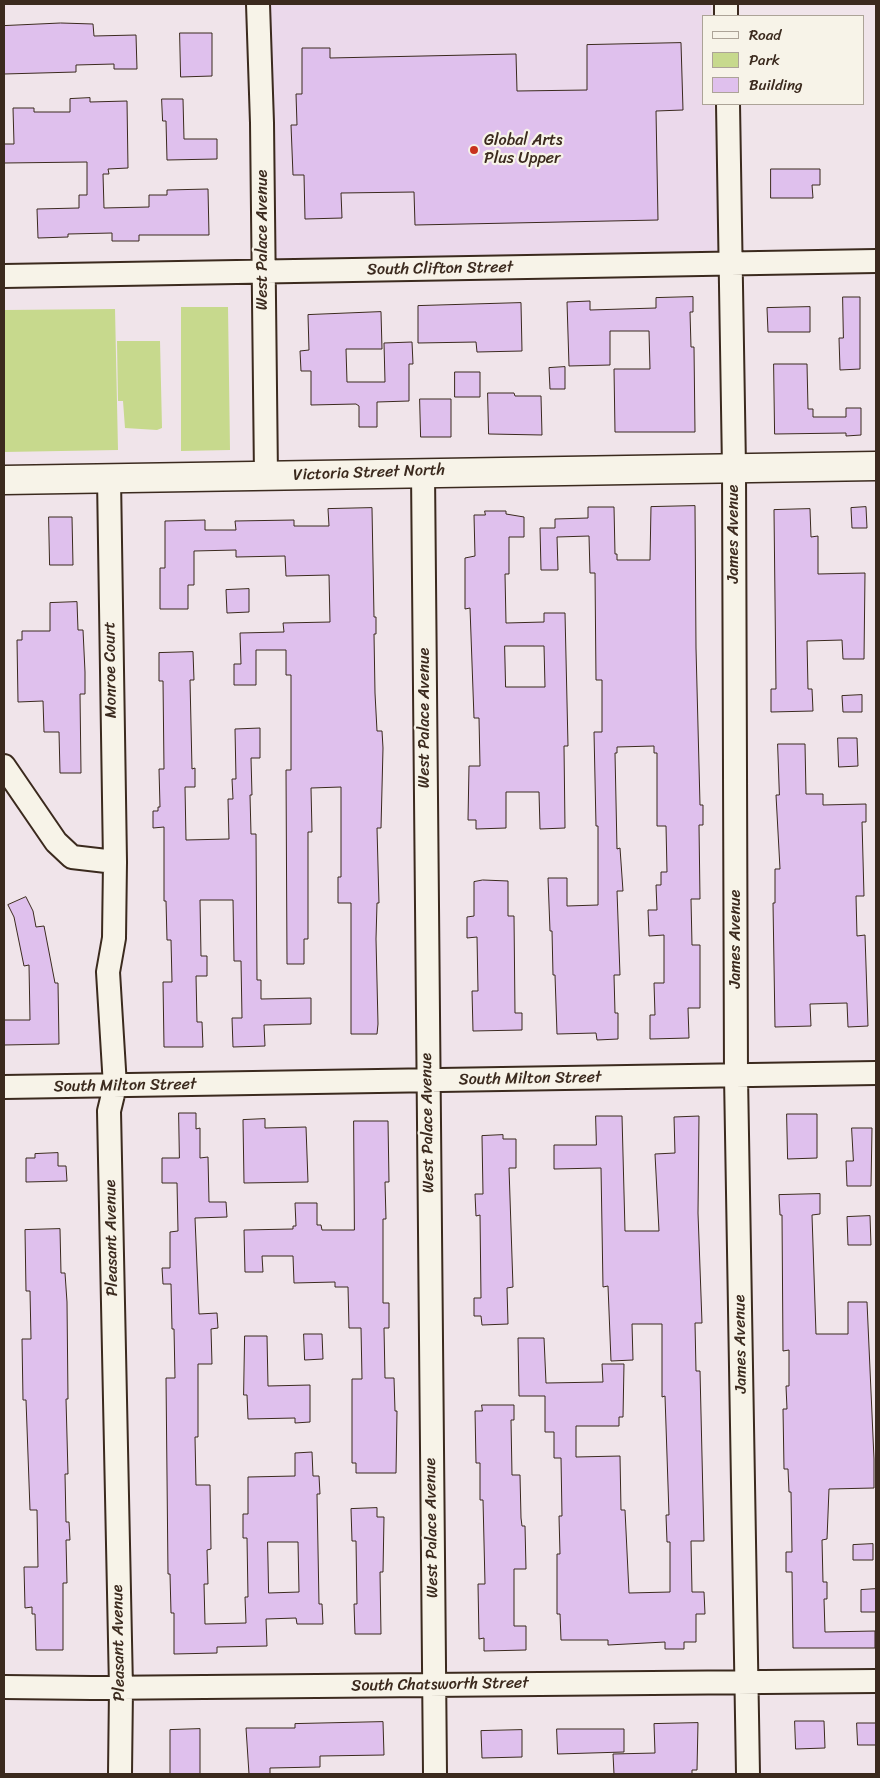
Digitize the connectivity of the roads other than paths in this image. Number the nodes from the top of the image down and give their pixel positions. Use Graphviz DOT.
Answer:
graph roads {
  1 [pos="258,4"];
  2 [pos="728,105"];
  3 [pos="876,261"];
  4 [pos="730,265"];
  5 [pos="262,272"];
  6 [pos="4,276"];
  7 [pos="876,466"];
  8 [pos="734,468"];
  9 [pos="423,472"];
  10 [pos="266,476"];
  11 [pos="109,478"];
  12 [pos="4,480"];
  13 [pos="4,766"];
  14 [pos="115,862"];
  15 [pos="876,1073"];
  16 [pos="736,1076"];
  17 [pos="427,1081"];
  18 [pos="114,1086"];
  19 [pos="4,1087"];
  20 [pos="876,1680"];
  21 [pos="747,1682"];
  22 [pos="434,1685"];
  23 [pos="4,1687"];
  24 [pos="121,1688"];
  25 [pos="120,1774"];
  26 [pos="435,1774"];
  27 [pos="748,1774"];
  1 -- 5 [label="street, West Palace Avenue"];
  2 -- 4 [label="street, James Avenue"];
  3 -- 4 [label="street, South Clifton Street"];
  4 -- 5 [label="street, South Clifton Street"];
  4 -- 8 [label="street, James Avenue"];
  5 -- 6 [label="street, South Clifton Street"];
  5 -- 10 [label="street, West Palace Avenue"];
  7 -- 8 [label="street, Victoria Street North"];
  8 -- 9 [label="street, Victoria Street North"];
  8 -- 16 [label="street, James Avenue"];
  9 -- 10 [label="street, Victoria Street North"];
  9 -- 17 [label="street, West Palace Avenue"];
  10 -- 11 [label="street, Victoria Street North"];
  11 -- 12 [label="street, Victoria Street North"];
  11 -- 14 [label="street, Monroe Court"];
  13 -- 14 [label="street"];
  14 -- 18 [label="street, Pleasant Avenue"];
  15 -- 16 [label="street, South Milton Street"];
  16 -- 17 [label="street, South Milton Street"];
  16 -- 21 [label="street, James Avenue"];
  17 -- 18 [label="street, South Milton Street"];
  17 -- 22 [label="street, West Palace Avenue"];
  18 -- 19 [label="street, South Milton Street"];
  18 -- 24 [label="street, Pleasant Avenue"];
  20 -- 21 [label="street, South Chatsworth Street"];
  21 -- 22 [label="street, South Chatsworth Street"];
  21 -- 27 [label="street, James Avenue"];
  22 -- 24 [label="street, South Chatsworth Street"];
  22 -- 26 [label="street, West Palace Avenue"];
  23 -- 24 [label="street, South Chatsworth Street"];
  24 -- 25 [label="street, Pleasant Avenue"];
}
